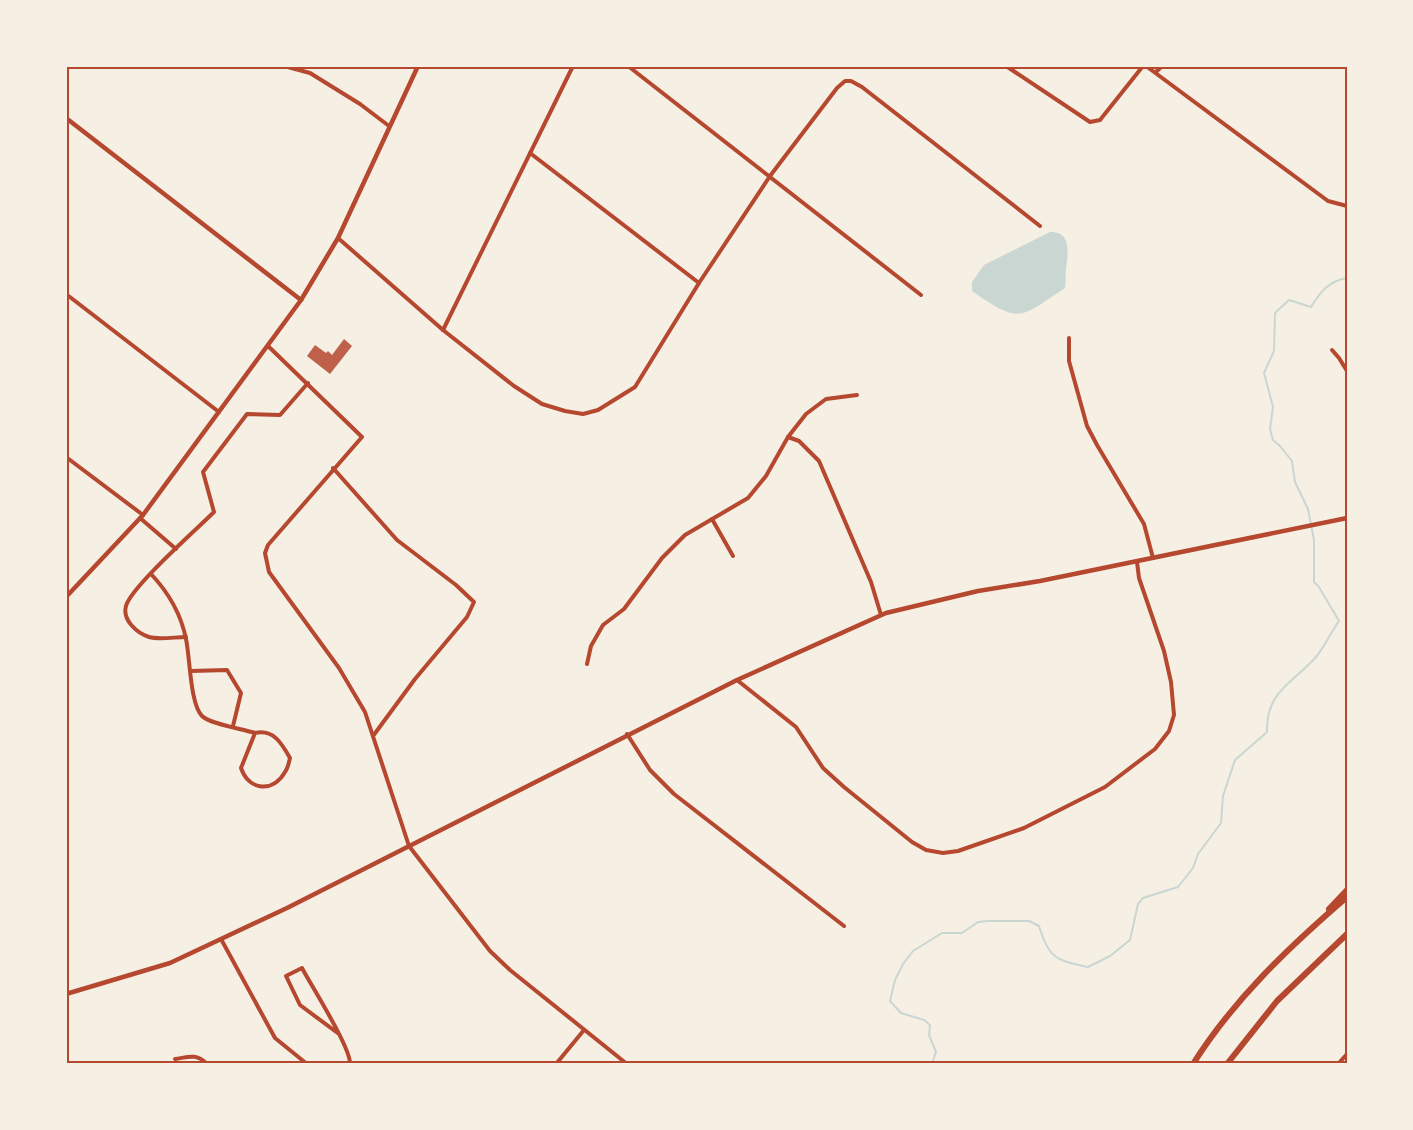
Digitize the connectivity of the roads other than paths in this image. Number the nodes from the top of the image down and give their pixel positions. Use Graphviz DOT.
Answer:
graph roads {
  1 [pos="284,66"];
  2 [pos="418,66"];
  3 [pos="573,66"];
  4 [pos="628,66"];
  5 [pos="1006,66"];
  6 [pos="1145,66"];
  7 [pos="1162,66"];
  8 [pos="1156,72"];
  9 [pos="66,118"];
  10 [pos="389,126"];
  11 [pos="530,153"];
  12 [pos="770,176"];
  13 [pos="1347,206"];
  14 [pos="1041,226"];
  15 [pos="338,238"];
  16 [pos="699,284"];
  17 [pos="66,294"];
  18 [pos="921,295"];
  19 [pos="301,300"];
  20 [pos="443,330"];
  21 [pos="1069,338"];
  22 [pos="268,346"];
  23 [pos="1332,350"];
  24 [pos="1347,371"];
  25 [pos="308,383"];
  26 [pos="857,395"];
  27 [pos="219,413"];
  28 [pos="788,437"];
  29 [pos="66,457"];
  30 [pos="333,468"];
  31 [pos="141,517"];
  32 [pos="1347,518"];
  33 [pos="712,519"];
  34 [pos="176,549"];
  35 [pos="733,556"];
  36 [pos="1153,558"];
  37 [pos="1137,562"];
  38 [pos="151,574"];
  39 [pos="66,597"];
  40 [pos="881,615"];
  41 [pos="186,637"];
  42 [pos="587,664"];
  43 [pos="191,670"];
  44 [pos="737,680"];
  45 [pos="233,726"];
  46 [pos="255,733"];
  47 [pos="627,735"];
  48 [pos="373,737"];
  49 [pos="409,846"];
  50 [pos="1347,890"];
  51 [pos="1347,897"];
  52 [pos="844,926"];
  53 [pos="1347,934"];
  54 [pos="221,939"];
  55 [pos="1286,952"];
  56 [pos="66,994"];
  57 [pos="584,1030"];
  58 [pos="339,1034"];
  59 [pos="1347,1053"];
  60 [pos="175,1059"];
  61 [pos="207,1064"];
  62 [pos="307,1064"];
  63 [pos="350,1064"];
  64 [pos="556,1064"];
  65 [pos="627,1064"];
  66 [pos="1193,1064"];
  67 [pos="1227,1064"];
  68 [pos="1338,1064"];
  1 -- 10 [label="street"];
  2 -- 10 [label="street"];
  3 -- 11 [label="street"];
  4 -- 12 [label="street"];
  5 -- 6 [label="street"];
  6 -- 8 [label="street"];
  7 -- 8 [label="street"];
  8 -- 13 [label="street"];
  9 -- 19 [label="street"];
  10 -- 15 [label="street"];
  11 -- 16 [label="street"];
  11 -- 20 [label="street"];
  12 -- 14 [label="street"];
  12 -- 16 [label="street"];
  12 -- 18 [label="street"];
  15 -- 19 [label="street"];
  15 -- 20 [label="street"];
  16 -- 20 [label="street"];
  17 -- 27 [label="street"];
  19 -- 22 [label="street"];
  21 -- 36 [label="street"];
  22 -- 25 [label="street"];
  22 -- 27 [label="street"];
  23 -- 24 [label="street"];
  25 -- 30 [label="street"];
  25 -- 34 [label="street"];
  26 -- 28 [label="street"];
  27 -- 31 [label="street"];
  28 -- 33 [label="street"];
  28 -- 40 [label="street"];
  29 -- 31 [label="street"];
  30 -- 48 [label="street"];
  30 -- 48 [label="street"];
  31 -- 34 [label="street"];
  31 -- 39 [label="street"];
  32 -- 36 [label="street"];
  33 -- 35 [label="street"];
  33 -- 42 [label="street"];
  34 -- 38 [label="street"];
  36 -- 37 [label="street"];
  37 -- 40 [label="street"];
  37 -- 44 [label="street"];
  38 -- 41 [label="street"];
  38 -- 41 [label="street"];
  40 -- 44 [label="street"];
  41 -- 43 [label="street"];
  43 -- 45 [label="street"];
  43 -- 45 [label="street"];
  44 -- 47 [label="street"];
  45 -- 46 [label="street"];
  46 -- 46 [label="street"];
  47 -- 49 [label="street"];
  47 -- 52 [label="street"];
  48 -- 49 [label="street"];
  49 -- 54 [label="street"];
  49 -- 57 [label="street"];
  50 -- 55 [label="highway"];
  51 -- 55 [label="highway"];
  53 -- 67 [label="highway"];
  54 -- 56 [label="street"];
  54 -- 62 [label="street"];
  55 -- 66 [label="highway"];
  57 -- 64 [label="street"];
  57 -- 65 [label="street"];
  58 -- 58 [label="street"];
  58 -- 63 [label="street"];
  59 -- 68 [label="street"];
  60 -- 61 [label="street"];
}
